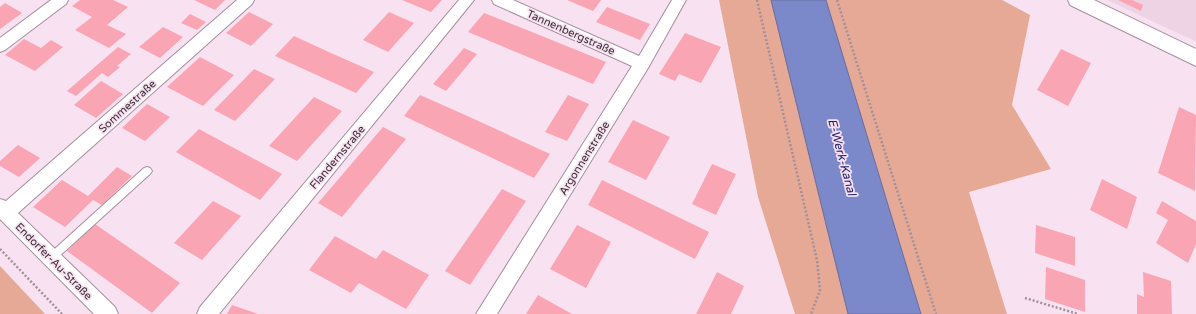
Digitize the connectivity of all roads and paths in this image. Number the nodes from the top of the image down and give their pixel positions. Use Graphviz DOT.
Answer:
graph roads {
  1 [pos="62,0"];
  2 [pos="247,0"];
  3 [pos="467,0"];
  4 [pos="499,0"];
  5 [pos="679,0"];
  6 [pos="757,0"];
  7 [pos="837,0"];
  8 [pos="1077,0"];
  9 [pos="0,46"];
  10 [pos="1187,49"];
  11 [pos="1196,58"];
  12 [pos="642,64"];
  13 [pos="147,171"];
  14 [pos="3,210"];
  15 [pos="0,249"];
  16 [pos="51,258"];
  17 [pos="1025,298"];
  18 [pos="62,314"];
  19 [pos="108,314"];
  20 [pos="207,314"];
  21 [pos="486,314"];
  22 [pos="811,314"];
  23 [pos="936,314"];
  24 [pos="1078,314"];
  1 -- 9 [label="street"];
  2 -- 14 [label="street, Sommestraße"];
  3 -- 20 [label="street, Flandernstraße"];
  4 -- 12 [label="street, Tannenbergstraße"];
  5 -- 12 [label="street, Argonnenstraße"];
  6 -- 22 [label="path"];
  7 -- 23 [label="path"];
  8 -- 10 [label="main road"];
  10 -- 11 [label="main road"];
  12 -- 21 [label="street, Argonnenstraße"];
  13 -- 16 [label="lane"];
  14 -- 16 [label="street, Endorfer-Au-Straße"];
  15 -- 18 [label="path"];
  16 -- 19 [label="street, Endorfer-Au-Straße"];
  17 -- 24 [label="path"];
}
